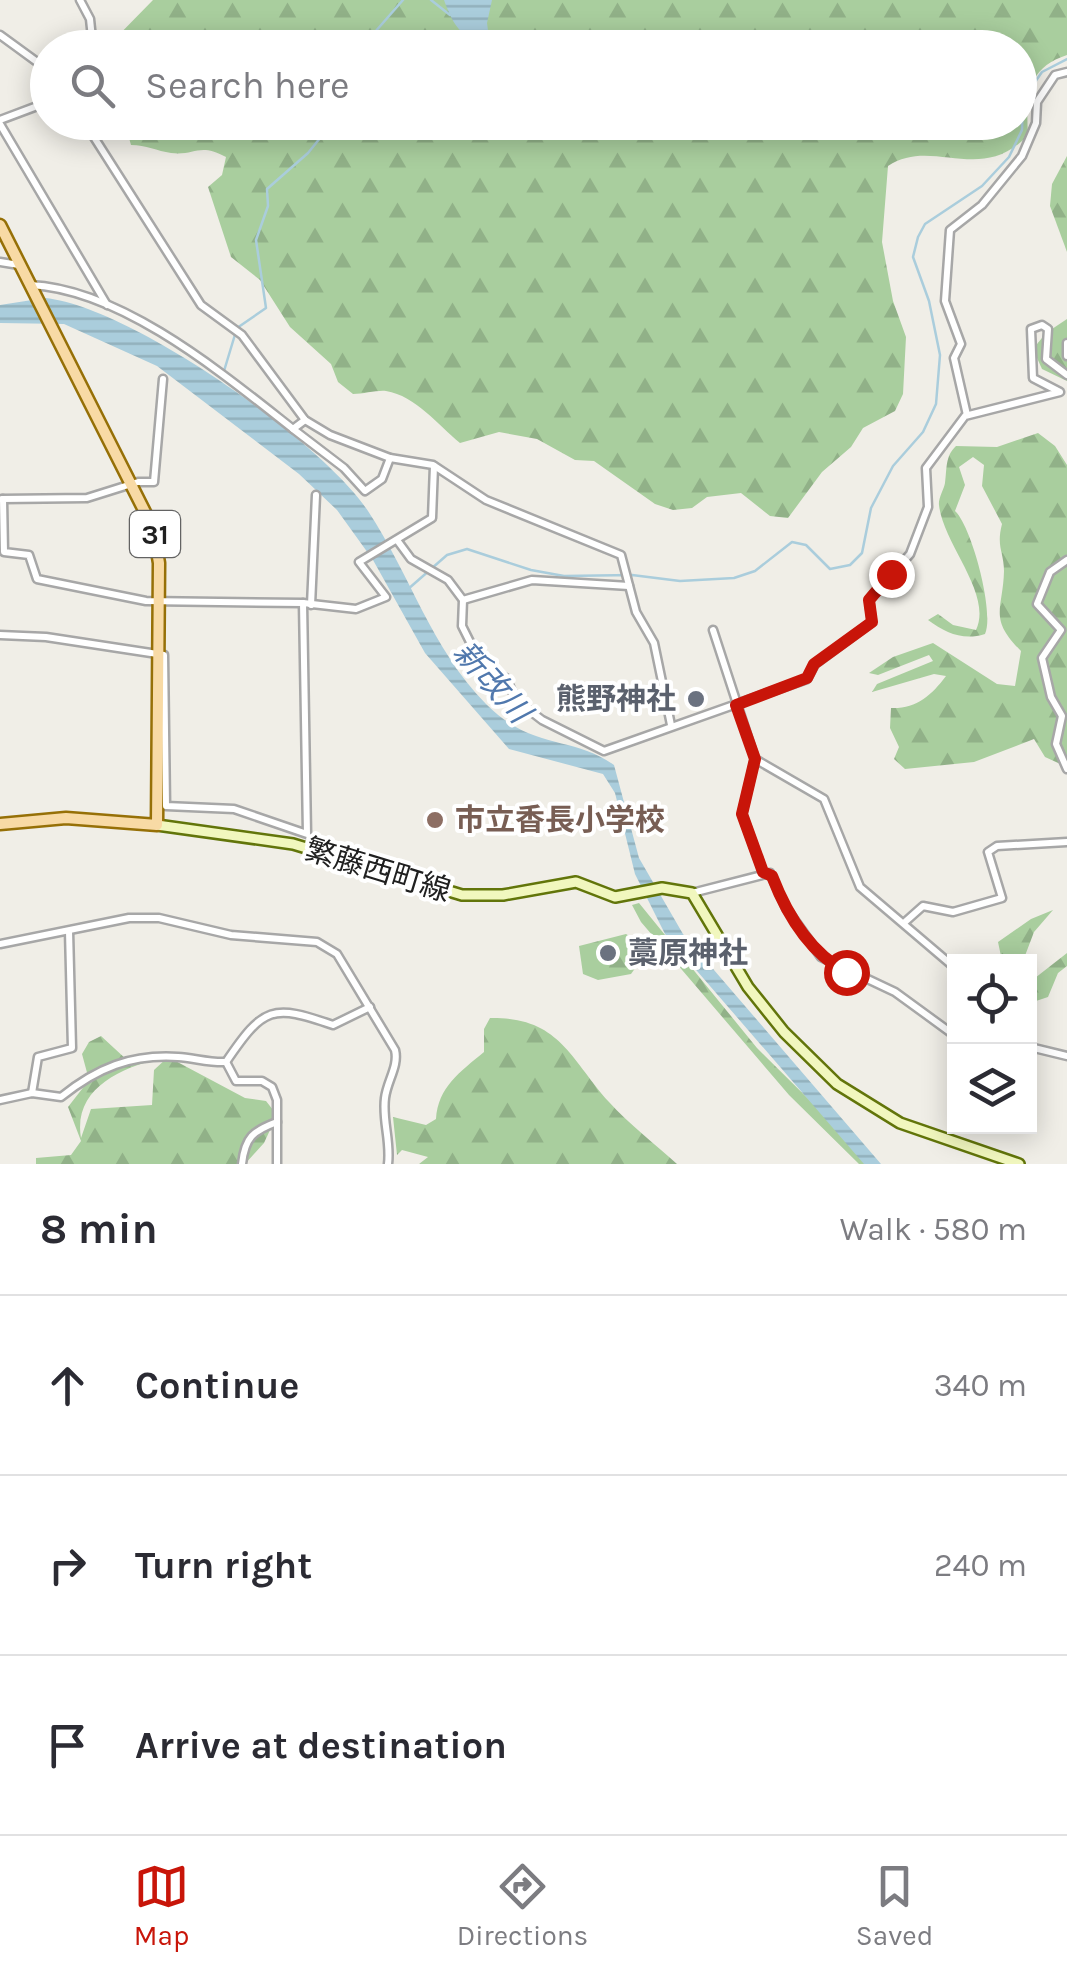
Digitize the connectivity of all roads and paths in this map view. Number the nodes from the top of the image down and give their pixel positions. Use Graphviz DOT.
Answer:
graph roads {
  1 [pos="80,0"];
  2 [pos="91,30"];
  3 [pos="0,36"];
  4 [pos="30,57"];
  5 [pos="1067,72"];
  6 [pos="1037,102"];
  7 [pos="30,110"];
  8 [pos="0,122"];
  9 [pos="96,140"];
  10 [pos="1030,140"];
  11 [pos="0,225"];
  12 [pos="0,262"];
  13 [pos="20,265"];
  14 [pos="31,287"];
  15 [pos="108,306"];
  16 [pos="1067,343"];
  17 [pos="1067,356"];
  18 [pos="1067,374"];
  19 [pos="164,379"];
  20 [pos="967,415"];
  21 [pos="305,420"];
  22 [pos="293,428"];
  23 [pos="390,458"];
  24 [pos="434,465"];
  25 [pos="133,483"];
  26 [pos="316,496"];
  27 [pos="2,499"];
  28 [pos="397,540"];
  29 [pos="4,552"];
  30 [pos="1067,560"];
  31 [pos="0,561"];
  32 [pos="630,586"];
  33 [pos="463,600"];
  34 [pos="160,601"];
  35 [pos="307,604"];
  36 [pos="712,630"];
  37 [pos="0,635"];
  38 [pos="159,654"];
  39 [pos="736,705"];
  40 [pos="671,725"];
  41 [pos="755,759"];
  42 [pos="1067,769"];
  43 [pos="0,824"];
  44 [pos="157,826"];
  45 [pos="1067,842"];
  46 [pos="763,872"];
  47 [pos="692,893"];
  48 [pos="905,922"];
  49 [pos="69,931"];
  50 [pos="0,944"];
  51 [pos="947,961"];
  52 [pos="370,1006"];
  53 [pos="947,1030"];
  54 [pos="1037,1049"];
  55 [pos="1067,1056"];
  56 [pos="226,1062"];
  57 [pos="32,1093"];
  58 [pos="0,1100"];
  59 [pos="277,1122"];
  60 [pos="242,1164"];
  61 [pos="277,1164"];
  62 [pos="388,1164"];
  63 [pos="1018,1164"];
  1 -- 2 [label="street"];
  3 -- 4 [label="street"];
  5 -- 6 [label="street"];
  7 -- 8 [label="street"];
  8 -- 15 [label="street"];
  9 -- 21 [label="street"];
  10 -- 20 [label="street"];
  11 -- 13 [label="main road, 31"];
  12 -- 13 [label="street"];
  13 -- 14 [label="main road, 31"];
  14 -- 15 [label="street"];
  14 -- 25 [label="main road, 31"];
  15 -- 22 [label="street"];
  16 -- 17 [label="street"];
  18 -- 20 [label="street"];
  19 -- 25 [label="street"];
  20 -- 39 [label="street"];
  21 -- 22 [label="street"];
  21 -- 23 [label="street"];
  22 -- 23 [label="street"];
  23 -- 24 [label="street"];
  24 -- 28 [label="street"];
  24 -- 32 [label="street"];
  25 -- 27 [label="street"];
  25 -- 34 [label="main road, 31"];
  26 -- 35 [label="street"];
  27 -- 29 [label="street"];
  28 -- 33 [label="street"];
  28 -- 35 [label="street"];
  29 -- 31 [label="street"];
  29 -- 34 [label="street"];
  30 -- 42 [label="street"];
  32 -- 33 [label="street"];
  32 -- 40 [label="street"];
  33 -- 40 [label="street"];
  34 -- 35 [label="street"];
  34 -- 38 [label="main road, 31"];
  35 -- 38 [label="street"];
  36 -- 39 [label="street"];
  37 -- 38 [label="street"];
  38 -- 44 [label="main road, 31"];
  39 -- 40 [label="street"];
  39 -- 41 [label="street"];
  41 -- 46 [label="street"];
  41 -- 48 [label="street"];
  43 -- 44 [label="main road"];
  44 -- 47 [label="main road, 繁藤西町線"];
  45 -- 48 [label="street"];
  46 -- 47 [label="street"];
  46 -- 53 [label="street"];
  47 -- 63 [label="main road"];
  48 -- 51 [label="street"];
  49 -- 50 [label="street"];
  49 -- 52 [label="street"];
  49 -- 57 [label="street"];
  52 -- 56 [label="street"];
  52 -- 62 [label="street"];
  54 -- 55 [label="street"];
  56 -- 57 [label="street"];
  56 -- 59 [label="street"];
  57 -- 58 [label="street"];
  59 -- 60 [label="street"];
  59 -- 61 [label="street"];
}
